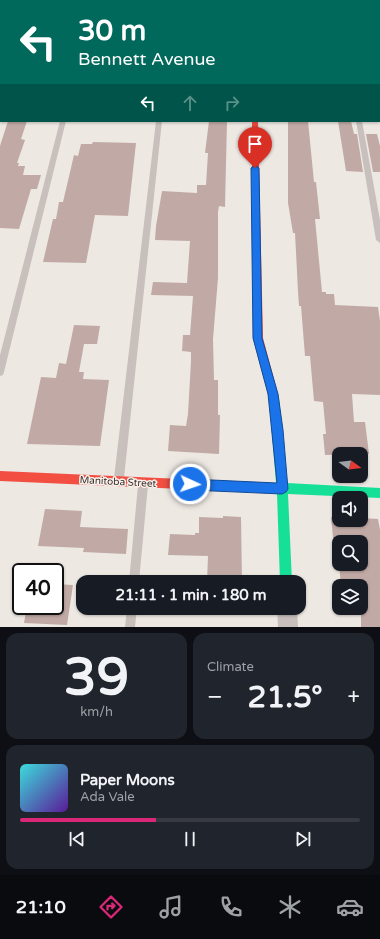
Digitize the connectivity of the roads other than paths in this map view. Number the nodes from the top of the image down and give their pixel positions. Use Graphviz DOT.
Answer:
graph roads {
  1 [pos="63,122"];
  2 [pos="159,122"];
  3 [pos="254,122"];
  4 [pos="359,122"];
  5 [pos="380,240"];
  6 [pos="0,372"];
  7 [pos="1,481"];
  8 [pos="118,481"];
  9 [pos="144,482"];
  10 [pos="282,489"];
  11 [pos="380,493"];
  12 [pos="135,575"];
  13 [pos="286,575"];
  14 [pos="131,615"];
  15 [pos="287,615"];
  16 [pos="130,627"];
  17 [pos="288,627"];
  1 -- 6 [label="lane"];
  2 -- 8 [label="lane"];
  3 -- 10 [label="street"];
  4 -- 5 [label="lane"];
  7 -- 8 [label="street, Manitoba Street"];
  8 -- 9 [label="street, Manitoba Street"];
  9 -- 10 [label="street, Manitoba Street"];
  9 -- 12 [label="lane"];
  10 -- 11 [label="street, Manitoba Street"];
  10 -- 13 [label="street"];
  14 -- 16 [label="lane"];
  15 -- 17 [label="street"];
}
